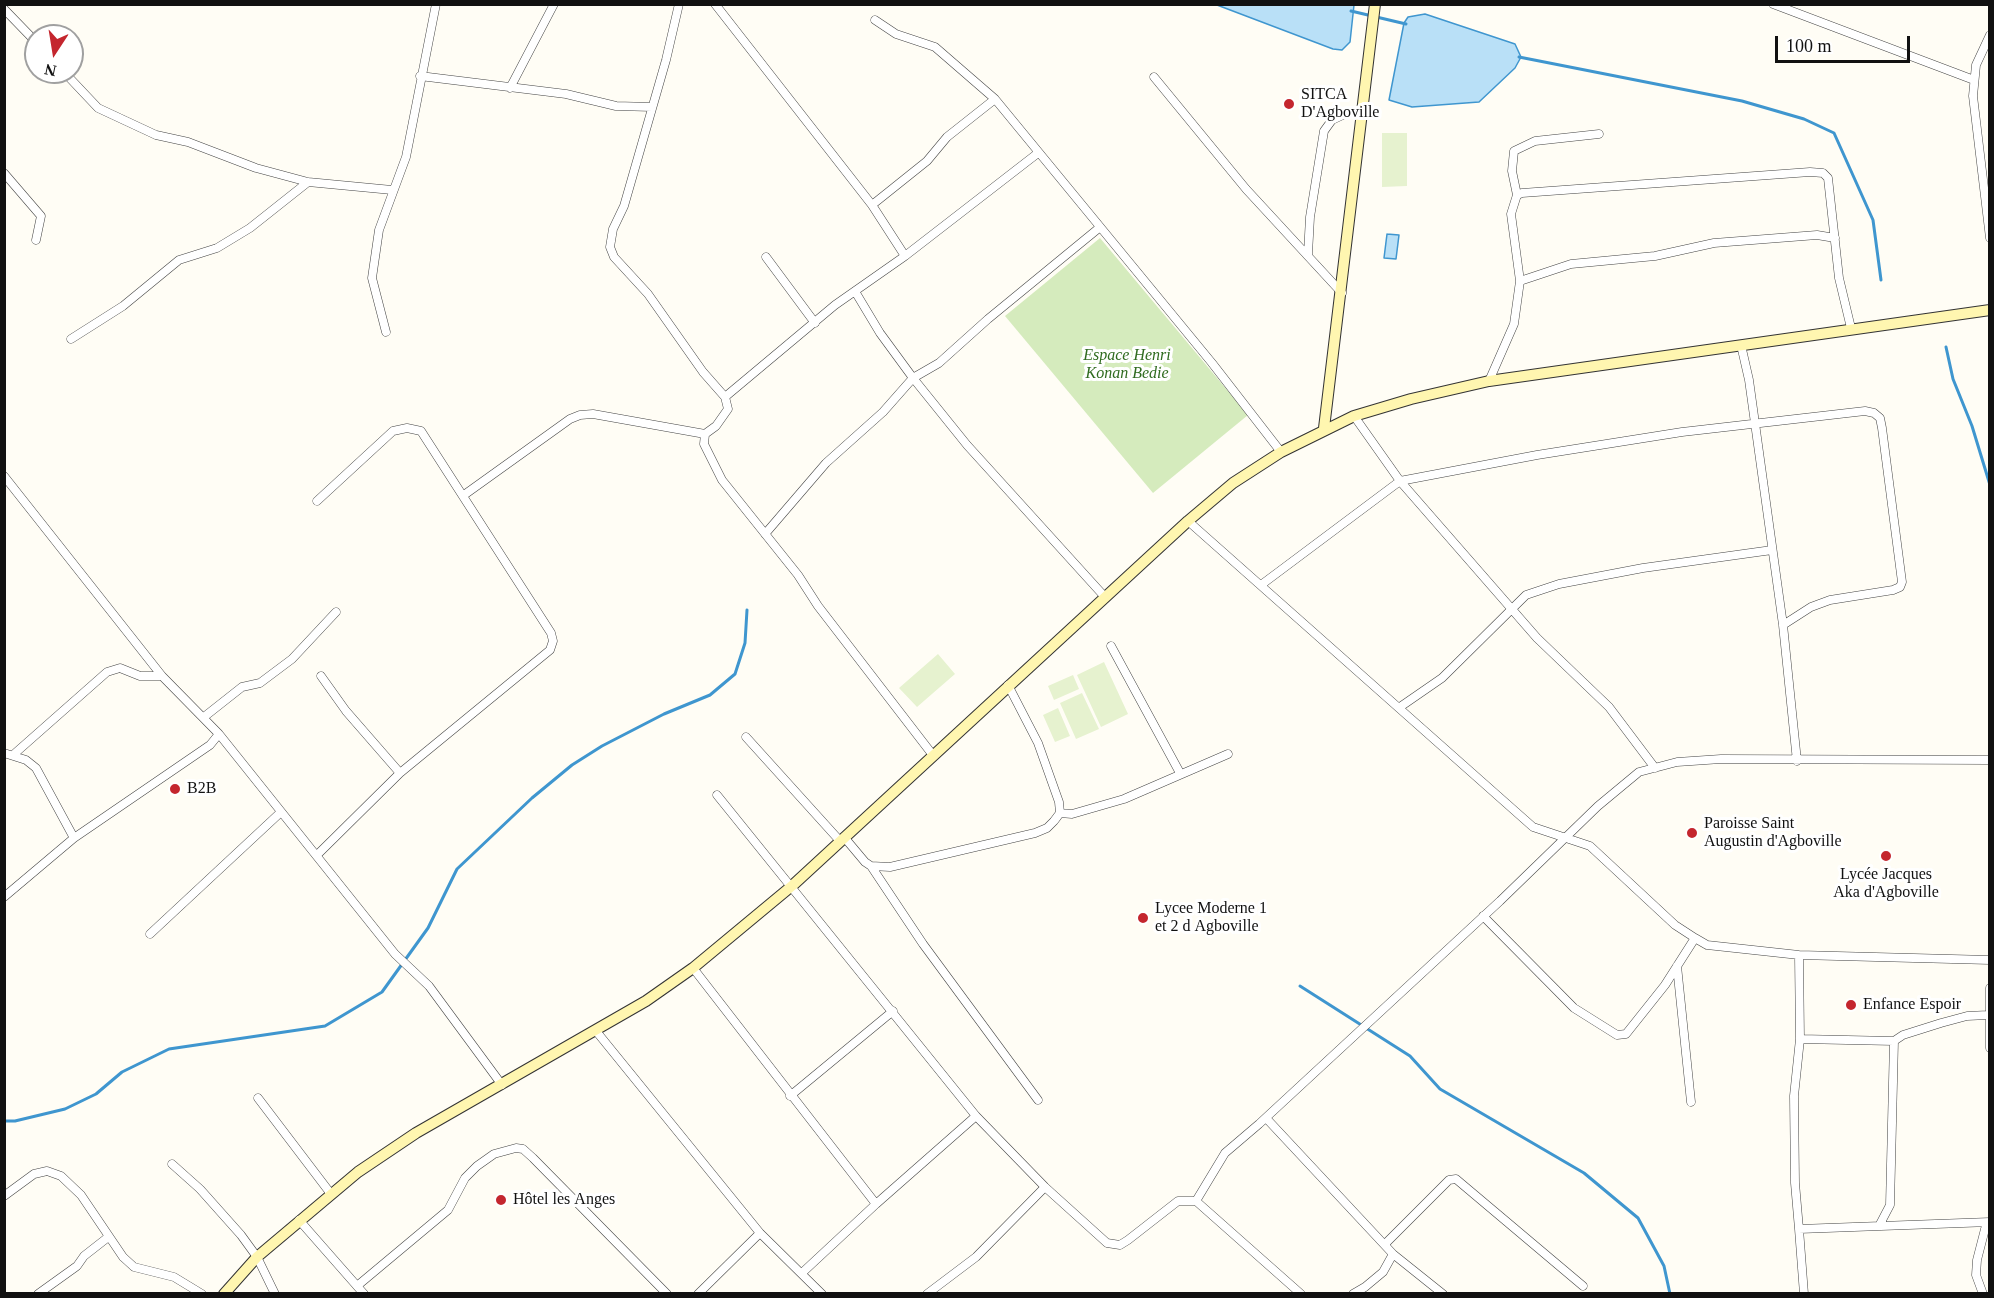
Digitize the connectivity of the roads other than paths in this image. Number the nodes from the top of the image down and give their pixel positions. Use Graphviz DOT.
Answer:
graph roads {
  1 [pos="436,4"];
  2 [pos="554,4"];
  3 [pos="679,4"];
  4 [pos="715,4"];
  5 [pos="1375,4"];
  6 [pos="1773,4"];
  7 [pos="4,9"];
  8 [pos="875,20"];
  9 [pos="24,30"];
  10 [pos="1989,35"];
  11 [pos="420,76"];
  12 [pos="1154,77"];
  13 [pos="1974,80"];
  14 [pos="75,84"];
  15 [pos="510,88"];
  16 [pos="995,99"];
  17 [pos="652,107"];
  18 [pos="1362,112"];
  19 [pos="1599,134"];
  20 [pos="1038,153"];
  21 [pos="4,173"];
  22 [pos="308,182"];
  23 [pos="392,190"];
  24 [pos="1516,195"];
  25 [pos="872,205"];
  26 [pos="1099,228"];
  27 [pos="1835,238"];
  28 [pos="1989,238"];
  29 [pos="36,240"];
  30 [pos="1308,254"];
  31 [pos="905,256"];
  32 [pos="766,257"];
  33 [pos="1520,281"];
  34 [pos="856,293"];
  35 [pos="1342,293"];
  36 [pos="1989,310"];
  37 [pos="815,323"];
  38 [pos="1851,328"];
  39 [pos="386,332"];
  40 [pos="71,339"];
  41 [pos="1741,345"];
  42 [pos="913,378"];
  43 [pos="1489,381"];
  44 [pos="725,397"];
  45 [pos="1354,416"];
  46 [pos="1755,425"];
  47 [pos="1324,428"];
  48 [pos="705,434"];
  49 [pos="1281,452"];
  50 [pos="4,476"];
  51 [pos="1400,481"];
  52 [pos="464,495"];
  53 [pos="317,501"];
  54 [pos="1188,521"];
  55 [pos="765,534"];
  56 [pos="1772,550"];
  57 [pos="1261,585"];
  58 [pos="1104,596"];
  59 [pos="1514,608"];
  60 [pos="336,612"];
  61 [pos="1783,625"];
  62 [pos="1111,646"];
  63 [pos="162,676"];
  64 [pos="321,676"];
  65 [pos="1008,685"];
  66 [pos="1400,707"];
  67 [pos="204,717"];
  68 [pos="219,734"];
  69 [pos="746,737"];
  70 [pos="9,754"];
  71 [pos="932,754"];
  72 [pos="1228,754"];
  73 [pos="1989,760"];
  74 [pos="1797,761"];
  75 [pos="1655,768"];
  76 [pos="1180,772"];
  77 [pos="400,773"];
  78 [pos="717,795"];
  79 [pos="281,812"];
  80 [pos="1060,813"];
  81 [pos="74,838"];
  82 [pos="1567,838"];
  83 [pos="842,839"];
  84 [pos="317,855"];
  85 [pos="871,866"];
  86 [pos="793,885"];
  87 [pos="4,897"];
  88 [pos="1483,916"];
  89 [pos="150,934"];
  90 [pos="1695,938"];
  91 [pos="1799,955"];
  92 [pos="1989,960"];
  93 [pos="1677,966"];
  94 [pos="693,968"];
  95 [pos="1989,988"];
  96 [pos="893,1011"];
  97 [pos="1988,1015"];
  98 [pos="596,1031"];
  99 [pos="1800,1039"];
  100 [pos="1894,1041"];
  101 [pos="1989,1048"];
  102 [pos="502,1085"];
  103 [pos="790,1096"];
  104 [pos="258,1098"];
  105 [pos="1038,1100"];
  106 [pos="1690,1102"];
  107 [pos="976,1116"];
  108 [pos="1266,1118"];
  109 [pos="172,1164"];
  110 [pos="1045,1187"];
  111 [pos="331,1194"];
  112 [pos="4,1196"];
  113 [pos="1196,1201"];
  114 [pos="876,1204"];
  115 [pos="299,1220"];
  116 [pos="1989,1223"];
  117 [pos="1879,1226"];
  118 [pos="1800,1229"];
  119 [pos="760,1233"];
  120 [pos="107,1238"];
  121 [pos="1385,1244"];
  122 [pos="1394,1254"];
  123 [pos="256,1257"];
  124 [pos="803,1272"];
  125 [pos="357,1286"];
  126 [pos="1582,1286"];
  127 [pos="38,1293"];
  128 [pos="202,1293"];
  129 [pos="224,1293"];
  130 [pos="275,1293"];
  131 [pos="364,1293"];
  132 [pos="667,1293"];
  133 [pos="698,1293"];
  134 [pos="822,1293"];
  135 [pos="927,1293"];
  136 [pos="1301,1293"];
  137 [pos="1353,1293"];
  138 [pos="1443,1293"];
  139 [pos="1804,1293"];
  140 [pos="1983,1293"];
  1 -- 11 [label="street"];
  2 -- 15 [label="street"];
  3 -- 17 [label="street"];
  4 -- 25 [label="street"];
  5 -- 18 [label="main road"];
  6 -- 13 [label="street"];
  7 -- 9 [label="street"];
  8 -- 16 [label="street"];
  10 -- 13 [label="street"];
  11 -- 15 [label="street"];
  11 -- 23 [label="street"];
  12 -- 30 [label="street"];
  13 -- 28 [label="street"];
  14 -- 22 [label="street"];
  15 -- 17 [label="street"];
  16 -- 20 [label="street"];
  16 -- 25 [label="street"];
  17 -- 44 [label="street"];
  18 -- 30 [label="street"];
  18 -- 35 [label="main road"];
  19 -- 24 [label="street"];
  20 -- 26 [label="street"];
  20 -- 31 [label="street"];
  21 -- 29 [label="street"];
  22 -- 23 [label="street"];
  22 -- 40 [label="street"];
  23 -- 39 [label="street"];
  24 -- 27 [label="street"];
  24 -- 33 [label="street"];
  25 -- 31 [label="street"];
  26 -- 42 [label="street"];
  26 -- 49 [label="street"];
  27 -- 33 [label="street"];
  27 -- 38 [label="street"];
  30 -- 35 [label="street"];
  31 -- 34 [label="street"];
  32 -- 37 [label="street"];
  33 -- 43 [label="street"];
  34 -- 37 [label="street"];
  34 -- 42 [label="street"];
  35 -- 47 [label="main road"];
  36 -- 38 [label="main road"];
  37 -- 44 [label="street"];
  38 -- 41 [label="main road"];
  41 -- 43 [label="main road"];
  41 -- 46 [label="street"];
  42 -- 55 [label="street"];
  42 -- 58 [label="street"];
  43 -- 45 [label="main road"];
  44 -- 48 [label="street"];
  45 -- 47 [label="main road"];
  45 -- 51 [label="street"];
  46 -- 51 [label="street"];
  46 -- 56 [label="street"];
  46 -- 61 [label="street"];
  47 -- 49 [label="main road"];
  48 -- 52 [label="street"];
  48 -- 55 [label="street"];
  49 -- 54 [label="main road"];
  50 -- 63 [label="street"];
  51 -- 57 [label="street"];
  51 -- 59 [label="street"];
  52 -- 53 [label="street"];
  52 -- 77 [label="street"];
  54 -- 57 [label="street"];
  54 -- 58 [label="main road"];
  55 -- 71 [label="street"];
  56 -- 59 [label="street"];
  56 -- 61 [label="street"];
  57 -- 66 [label="street"];
  58 -- 65 [label="main road"];
  59 -- 66 [label="street"];
  59 -- 75 [label="street"];
  60 -- 67 [label="street"];
  61 -- 74 [label="street"];
  62 -- 76 [label="street"];
  63 -- 67 [label="street"];
  63 -- 70 [label="street"];
  64 -- 77 [label="street"];
  65 -- 71 [label="main road"];
  65 -- 80 [label="street"];
  66 -- 82 [label="street"];
  67 -- 68 [label="street"];
  68 -- 79 [label="street"];
  68 -- 81 [label="street"];
  69 -- 83 [label="street"];
  70 -- 81 [label="street"];
  71 -- 83 [label="main road"];
  72 -- 76 [label="street"];
  73 -- 74 [label="street"];
  74 -- 75 [label="street"];
  75 -- 82 [label="street"];
  76 -- 80 [label="street"];
  77 -- 84 [label="street"];
  78 -- 86 [label="street"];
  79 -- 84 [label="street"];
  79 -- 89 [label="street"];
  80 -- 85 [label="street"];
  81 -- 87 [label="street"];
  82 -- 88 [label="street"];
  82 -- 90 [label="street"];
  83 -- 85 [label="street"];
  83 -- 86 [label="main road"];
  84 -- 102 [label="street"];
  85 -- 105 [label="street"];
  86 -- 94 [label="main road"];
  86 -- 96 [label="street"];
  88 -- 93 [label="street"];
  88 -- 108 [label="street"];
  90 -- 91 [label="street"];
  90 -- 93 [label="street"];
  91 -- 92 [label="street"];
  91 -- 99 [label="street"];
  93 -- 106 [label="street"];
  94 -- 98 [label="main road"];
  94 -- 103 [label="street"];
  95 -- 97 [label="street"];
  96 -- 103 [label="street"];
  96 -- 107 [label="street"];
  97 -- 100 [label="street"];
  97 -- 101 [label="street"];
  98 -- 102 [label="main road"];
  98 -- 119 [label="street"];
  99 -- 100 [label="street"];
  99 -- 118 [label="street"];
  100 -- 117 [label="street"];
  102 -- 111 [label="main road"];
  103 -- 114 [label="street"];
  104 -- 111 [label="street"];
  107 -- 110 [label="street"];
  107 -- 114 [label="street"];
  108 -- 113 [label="street"];
  108 -- 121 [label="street"];
  109 -- 123 [label="street"];
  110 -- 113 [label="street"];
  110 -- 135 [label="street"];
  111 -- 115 [label="main road"];
  112 -- 120 [label="street"];
  113 -- 136 [label="street"];
  114 -- 124 [label="street"];
  115 -- 123 [label="main road"];
  115 -- 125 [label="street"];
  116 -- 117 [label="street"];
  116 -- 140 [label="street"];
  117 -- 118 [label="street"];
  118 -- 139 [label="street"];
  119 -- 124 [label="street"];
  119 -- 133 [label="street"];
  120 -- 127 [label="street"];
  120 -- 128 [label="street"];
  121 -- 122 [label="street"];
  121 -- 126 [label="street"];
  122 -- 137 [label="street"];
  122 -- 138 [label="street"];
  123 -- 129 [label="main road"];
  123 -- 130 [label="street"];
  124 -- 134 [label="street"];
  125 -- 131 [label="street"];
  125 -- 132 [label="street"];
}
